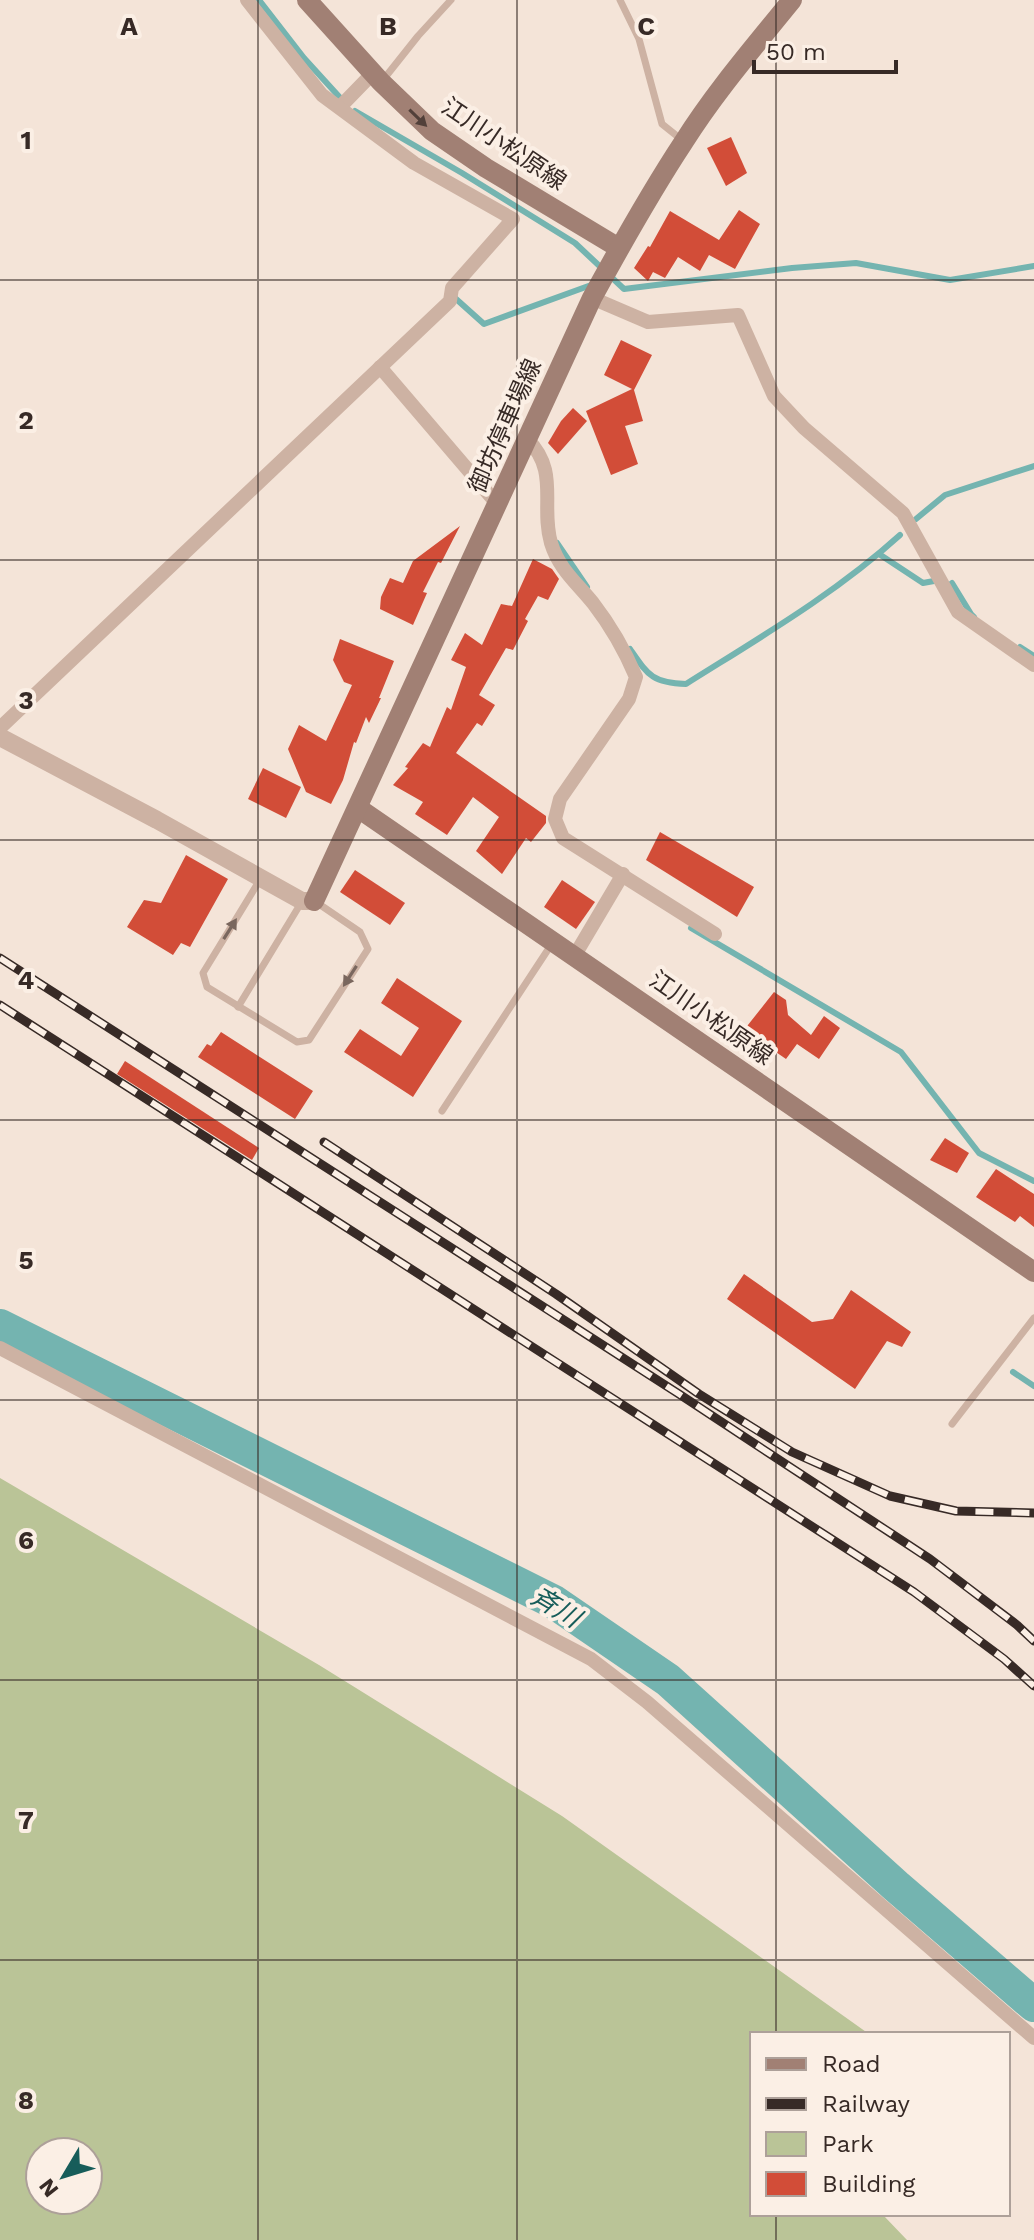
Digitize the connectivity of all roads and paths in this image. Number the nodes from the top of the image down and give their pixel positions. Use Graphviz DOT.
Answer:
graph roads {
  1 [pos="247,0"];
  2 [pos="307,0"];
  3 [pos="451,0"];
  4 [pos="620,0"];
  5 [pos="792,0"];
  6 [pos="376,76"];
  7 [pos="340,107"];
  8 [pos="683,141"];
  9 [pos="619,248"];
  10 [pos="592,298"];
  11 [pos="380,367"];
  12 [pos="527,439"];
  13 [pos="498,505"];
  14 [pos="1034,665"];
  15 [pos="0,728"];
  16 [pos="0,737"];
  17 [pos="358,808"];
  18 [pos="623,874"];
  19 [pos="261,878"];
  20 [pos="308,901"];
  21 [pos="715,934"];
  22 [pos="554,941"];
  23 [pos="575,955"];
  24 [pos="238,1007"];
  25 [pos="442,1111"];
  26 [pos="1034,1272"];
  27 [pos="1034,1318"];
  28 [pos="0,1348"];
  29 [pos="952,1424"];
  30 [pos="1034,2038"];
  1 -- 7 [label="street"];
  2 -- 6 [label="main road, 江川小松原線"];
  3 -- 6 [label="lane"];
  4 -- 8 [label="lane"];
  5 -- 8 [label="main road, 御坊停車場線"];
  6 -- 7 [label="street"];
  6 -- 9 [label="main road, 江川小松原線, one-way"];
  7 -- 11 [label="street"];
  8 -- 9 [label="main road, 御坊停車場線"];
  9 -- 10 [label="main road, 御坊停車場線"];
  10 -- 12 [label="main road, 御坊停車場線"];
  10 -- 14 [label="street"];
  11 -- 13 [label="street"];
  11 -- 15 [label="street"];
  12 -- 13 [label="main road, 御坊停車場線"];
  12 -- 18 [label="street"];
  13 -- 17 [label="main road, 御坊停車場線"];
  16 -- 19 [label="street"];
  17 -- 20 [label="main road, 御坊停車場線"];
  17 -- 22 [label="main road, 江川小松原線"];
  18 -- 21 [label="street"];
  18 -- 23 [label="street"];
  19 -- 20 [label="street"];
  24 -- 19 [label="lane, one-way"];
  20 -- 24 [label="lane"];
  20 -- 24 [label="lane, one-way"];
  22 -- 23 [label="main road, 江川小松原線"];
  22 -- 25 [label="lane"];
  23 -- 26 [label="main road, 江川小松原線"];
  27 -- 29 [label="lane"];
  28 -- 30 [label="street"];
}
